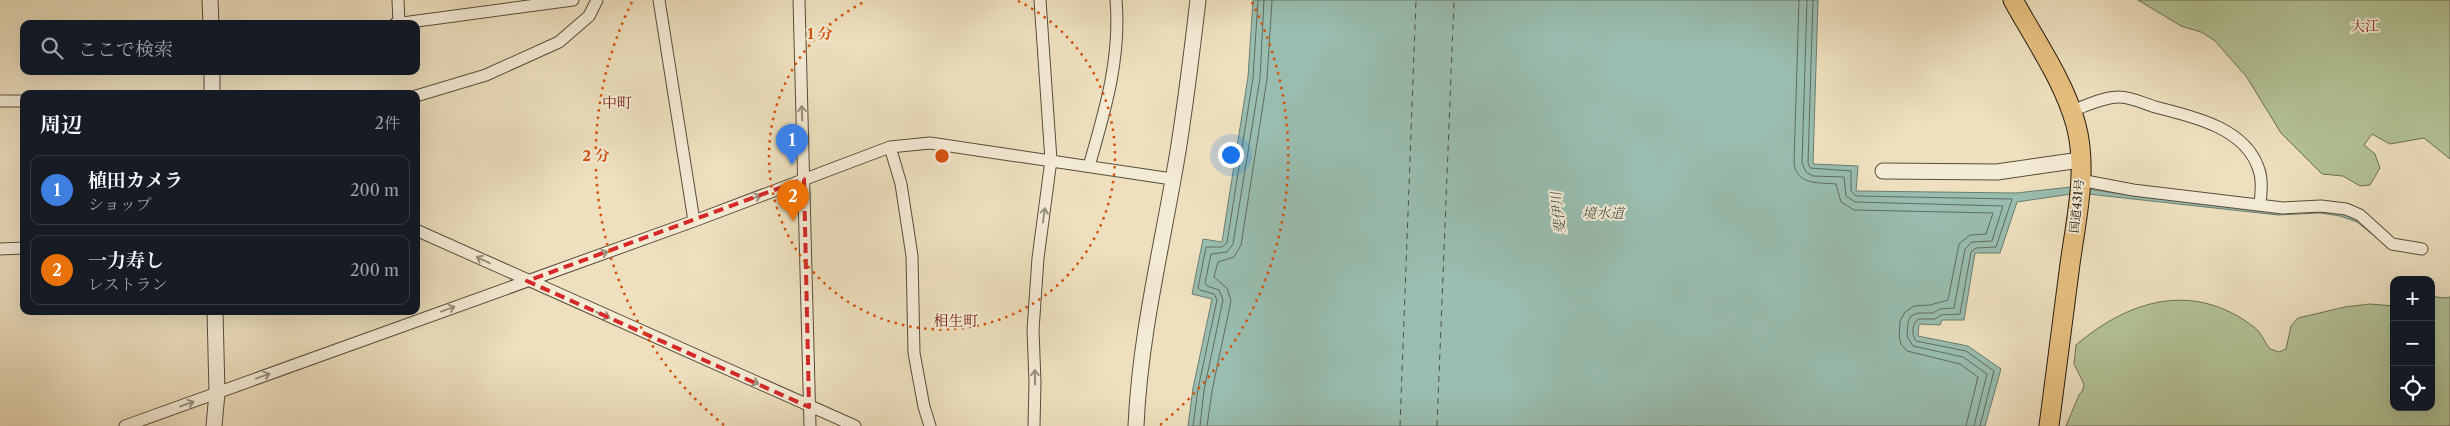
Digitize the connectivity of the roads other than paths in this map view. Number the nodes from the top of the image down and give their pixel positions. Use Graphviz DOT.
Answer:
graph roads {
  1 [pos="210,0"];
  2 [pos="398,0"];
  3 [pos="573,0"];
  4 [pos="597,0"];
  5 [pos="659,0"];
  6 [pos="799,0"];
  7 [pos="1040,0"];
  8 [pos="1116,0"];
  9 [pos="1198,0"];
  10 [pos="2013,0"];
  11 [pos="211,20"];
  12 [pos="399,20"];
  13 [pos="420,20"];
  14 [pos="212,75"];
  15 [pos="212,90"];
  16 [pos="420,95"];
  17 [pos="0,101"];
  18 [pos="20,101"];
  19 [pos="2071,111"];
  20 [pos="890,147"];
  21 [pos="1051,160"];
  22 [pos="2080,160"];
  23 [pos="1089,166"];
  24 [pos="1883,171"];
  25 [pos="804,179"];
  26 [pos="1172,179"];
  27 [pos="2080,180"];
  28 [pos="2260,205"];
  29 [pos="694,221"];
  30 [pos="420,232"];
  31 [pos="0,248"];
  32 [pos="20,248"];
  33 [pos="2422,249"];
  34 [pos="527,281"];
  35 [pos="420,313"];
  36 [pos="215,315"];
  37 [pos="407,317"];
  38 [pos="217,393"];
  39 [pos="809,406"];
  40 [pos="125,426"];
  41 [pos="214,426"];
  42 [pos="810,426"];
  43 [pos="855,426"];
  44 [pos="930,426"];
  45 [pos="1034,426"];
  46 [pos="1136,426"];
  47 [pos="2049,426"];
  1 -- 11 [label="street"];
  2 -- 12 [label="street"];
  3 -- 13 [label="street"];
  4 -- 16 [label="street"];
  5 -- 29 [label="street"];
  25 -- 6 [label="street, one-way"];
  7 -- 21 [label="street"];
  8 -- 23 [label="street"];
  9 -- 26 [label="street"];
  10 -- 19 [label="highway, 国道431号"];
  14 -- 15 [label="street"];
  17 -- 18 [label="street"];
  19 -- 22 [label="highway, 国道431号"];
  19 -- 28 [label="street"];
  20 -- 21 [label="street"];
  20 -- 25 [label="street"];
  20 -- 44 [label="street"];
  21 -- 23 [label="street"];
  45 -- 21 [label="street, one-way"];
  22 -- 24 [label="street"];
  22 -- 27 [label="highway, 国道431号"];
  23 -- 26 [label="street"];
  29 -- 25 [label="street, one-way"];
  25 -- 39 [label="street"];
  26 -- 46 [label="street"];
  27 -- 28 [label="street"];
  27 -- 47 [label="highway, 国道431号"];
  28 -- 33 [label="street"];
  34 -- 29 [label="street, one-way"];
  34 -- 30 [label="street, one-way"];
  31 -- 32 [label="street"];
  35 -- 34 [label="street, one-way"];
  34 -- 39 [label="street, one-way"];
  36 -- 38 [label="street"];
  38 -- 37 [label="street, one-way"];
  40 -- 38 [label="street, one-way"];
  38 -- 41 [label="street"];
  39 -- 42 [label="street"];
  39 -- 43 [label="street"];
}
